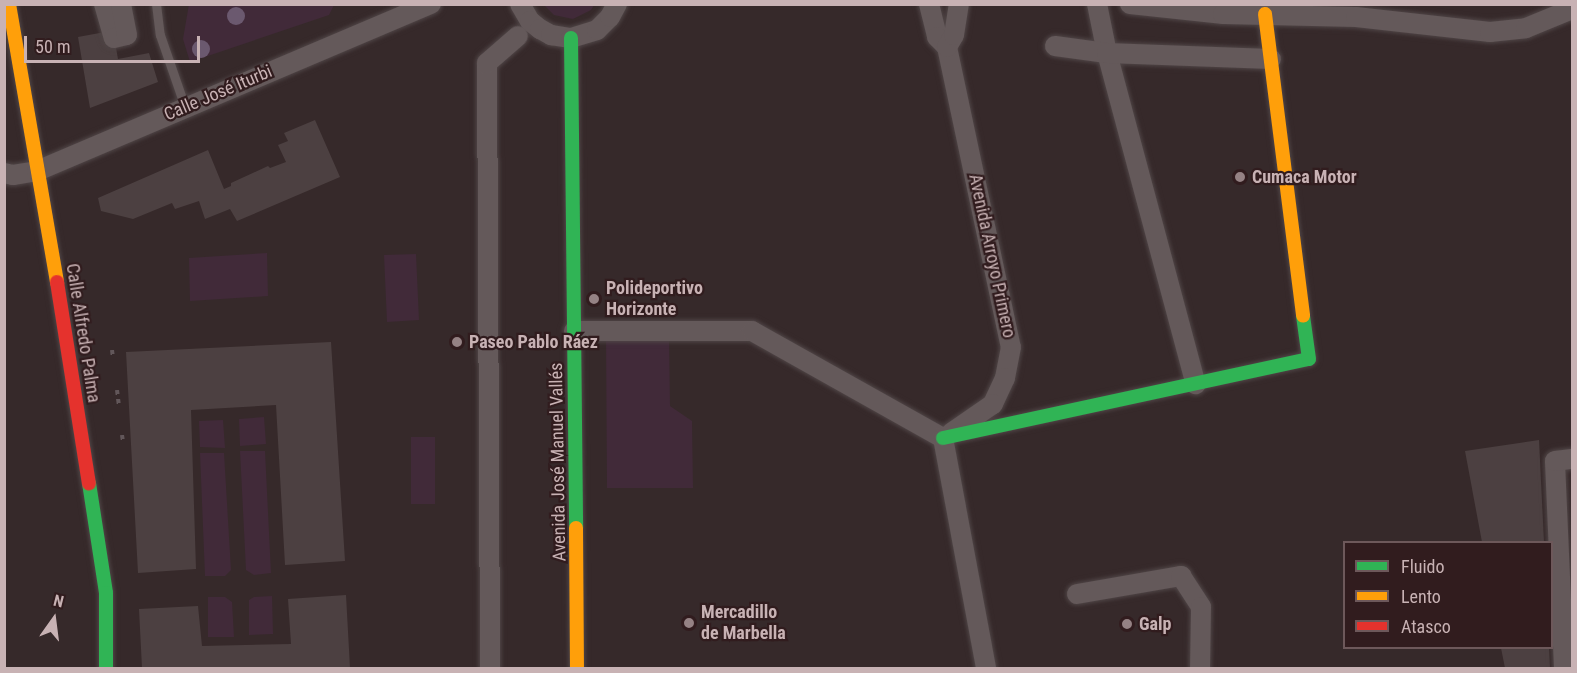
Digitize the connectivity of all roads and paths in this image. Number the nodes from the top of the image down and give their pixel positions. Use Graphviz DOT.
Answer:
graph roads {
  1 [pos="9,4"];
  2 [pos="104,4"];
  3 [pos="121,4"];
  4 [pos="156,4"];
  5 [pos="431,4"];
  6 [pos="520,4"];
  7 [pos="617,4"];
  8 [pos="930,4"];
  9 [pos="1097,4"];
  10 [pos="1130,4"];
  11 [pos="959,5"];
  12 [pos="1572,9"];
  13 [pos="1265,14"];
  14 [pos="518,36"];
  15 [pos="572,39"];
  16 [pos="947,46"];
  17 [pos="1055,46"];
  18 [pos="1107,53"];
  19 [pos="1271,58"];
  20 [pos="185,107"];
  21 [pos="37,171"];
  22 [pos="4,173"];
  23 [pos="574,331"];
  24 [pos="112,350"];
  25 [pos="112,358"];
  26 [pos="1196,384"];
  27 [pos="117,390"];
  28 [pos="119,407"];
  29 [pos="122,435"];
  30 [pos="943,438"];
  31 [pos="123,442"];
  32 [pos="1572,459"];
  33 [pos="1077,594"];
  34 [pos="106,669"];
  35 [pos="490,669"];
  36 [pos="577,669"];
  37 [pos="986,669"];
  38 [pos="1200,669"];
  39 [pos="1564,669"];
  1 -- 21 [label="street, Calle Alfredo Palma"];
  2 -- 3 [label="street"];
  4 -- 20 [label="lane"];
  5 -- 20 [label="street, Calle José Iturbi"];
  6 -- 15 [label="street"];
  7 -- 15 [label="street"];
  8 -- 11 [label="street"];
  8 -- 16 [label="street, Avenida Arroyo Primero"];
  9 -- 18 [label="street"];
  10 -- 13 [label="street"];
  11 -- 16 [label="street"];
  12 -- 13 [label="street"];
  13 -- 19 [label="street"];
  14 -- 35 [label="street"];
  15 -- 23 [label="street, Avenida José Manuel Vallés"];
  16 -- 30 [label="street, Avenida Arroyo Primero"];
  17 -- 18 [label="street"];
  18 -- 19 [label="street"];
  18 -- 26 [label="street"];
  19 -- 26 [label="street"];
  20 -- 21 [label="street, Calle José Iturbi"];
  21 -- 22 [label="street, Calle José Iturbi"];
  21 -- 34 [label="street, Calle Alfredo Palma"];
  23 -- 30 [label="street"];
  23 -- 36 [label="street, Avenida José Manuel Vallés"];
  24 -- 25 [label="path"];
  26 -- 30 [label="street"];
  27 -- 28 [label="path"];
  29 -- 31 [label="path"];
  30 -- 37 [label="street"];
  32 -- 39 [label="street"];
  33 -- 38 [label="street"];
}
